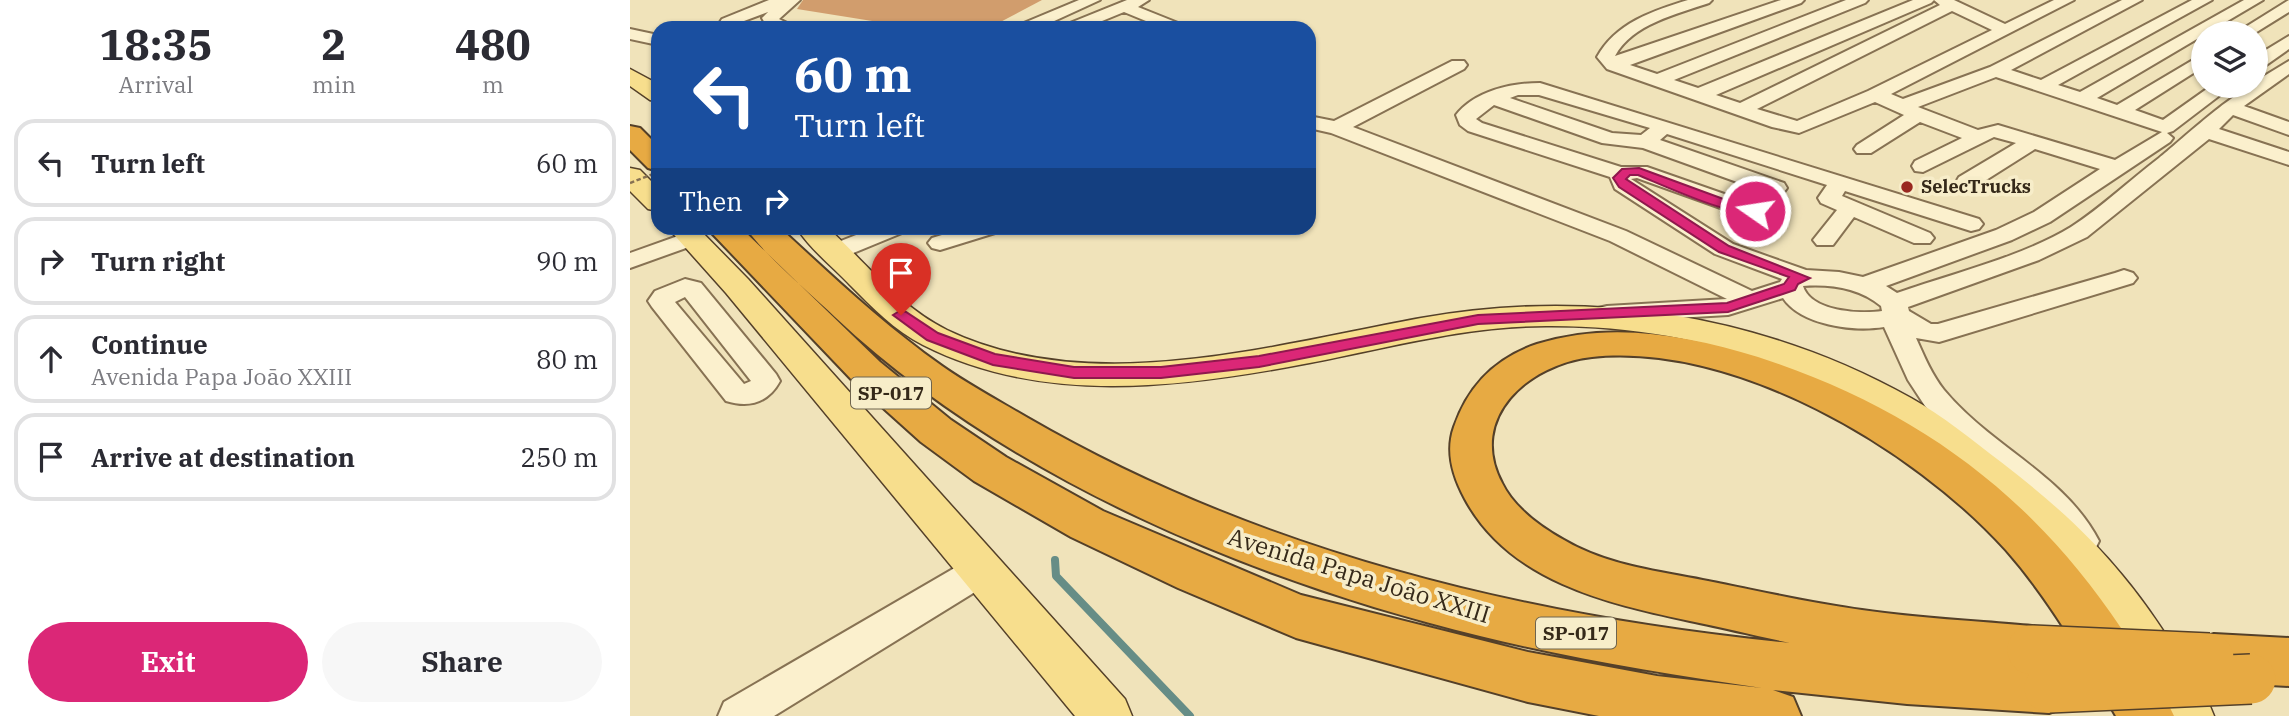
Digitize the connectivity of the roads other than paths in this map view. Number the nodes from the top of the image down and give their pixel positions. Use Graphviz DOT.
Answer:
graph roads {
  1 [pos="783,0"];
  2 [pos="792,0"];
  3 [pos="1092,0"];
  4 [pos="1141,0"];
  5 [pos="1704,0"];
  6 [pos="1756,0"];
  7 [pos="1796,0"];
  8 [pos="1860,0"];
  9 [pos="1926,0"];
  10 [pos="2066,0"];
  11 [pos="2134,0"];
  12 [pos="2204,0"];
  13 [pos="2255,0"];
  14 [pos="1961,5"];
  15 [pos="2289,5"];
  16 [pos="1122,6"];
  17 [pos="730,21"];
  18 [pos="772,21"];
  19 [pos="1042,21"];
  20 [pos="1087,21"];
  21 [pos="1160,21"];
  22 [pos="2263,21"];
  23 [pos="2004,30"];
  24 [pos="630,34"];
  25 [pos="651,38"];
  26 [pos="2289,41"];
  27 [pos="2268,56"];
  28 [pos="1611,57"];
  29 [pos="1458,65"];
  30 [pos="2289,66"];
  31 [pos="2191,67"];
  32 [pos="1996,71"];
  33 [pos="630,76"];
  34 [pos="2268,76"];
  35 [pos="1658,80"];
  36 [pos="2043,86"];
  37 [pos="651,90"];
  38 [pos="1701,94"];
  39 [pos="1875,95"];
  40 [pos="1492,98"];
  41 [pos="2222,98"];
  42 [pos="2225,98"];
  43 [pos="2230,98"];
  44 [pos="2082,99"];
  45 [pos="630,108"];
  46 [pos="1742,109"];
  47 [pos="1911,110"];
  48 [pos="2119,112"];
  49 [pos="1316,124"];
  50 [pos="651,125"];
  51 [pos="1664,126"];
  52 [pos="1337,128"];
  53 [pos="2289,129"];
  54 [pos="2206,131"];
  55 [pos="630,134"];
  56 [pos="1979,137"];
  57 [pos="2162,138"];
  58 [pos="2033,141"];
  59 [pos="1646,142"];
  60 [pos="1864,149"];
  61 [pos="1679,154"];
  62 [pos="651,155"];
  63 [pos="2289,159"];
  64 [pos="1923,166"];
  65 [pos="2118,168"];
  66 [pos="1622,174"];
  67 [pos="630,176"];
  68 [pos="1655,178"];
  69 [pos="1967,182"];
  70 [pos="1776,188"];
  71 [pos="651,196"];
  72 [pos="1840,196"];
  73 [pos="1971,224"];
  74 [pos="690,235"];
  75 [pos="702,235"];
  76 [pos="704,235"];
  77 [pos="770,235"];
  78 [pos="849,235"];
  79 [pos="965,235"];
  80 [pos="1922,238"];
  81 [pos="824,239"];
  82 [pos="1825,240"];
  83 [pos="940,243"];
  84 [pos="639,257"];
  85 [pos="2124,278"];
  86 [pos="1796,282"];
  87 [pos="1866,285"];
  88 [pos="677,290"];
  89 [pos="1751,300"];
  90 [pos="1894,312"];
  91 [pos="1595,315"];
  92 [pos="982,569"];
  93 [pos="2108,589"];
  94 [pos="2260,668"];
  95 [pos="2040,669"];
  96 [pos="1094,708"];
  97 [pos="738,716"];
  98 [pos="1773,716"];
  99 [pos="2146,716"];
  100 [pos="2189,716"];
  1 -- 17 [label="street"];
  2 -- 18 [label="street"];
  3 -- 19 [label="street"];
  4 -- 16 [label="street"];
  5 -- 28 [label="street"];
  6 -- 28 [label="street"];
  7 -- 28 [label="street"];
  8 -- 35 [label="street"];
  9 -- 38 [label="street"];
  10 -- 23 [label="street"];
  11 -- 32 [label="street"];
  12 -- 36 [label="street"];
  13 -- 44 [label="street"];
  14 -- 23 [label="street"];
  14 -- 46 [label="street"];
  15 -- 22 [label="street"];
  16 -- 20 [label="street"];
  16 -- 21 [label="street"];
  23 -- 39 [label="street"];
  24 -- 25 [label="street"];
  26 -- 27 [label="street"];
  28 -- 35 [label="street"];
  29 -- 52 [label="street"];
  30 -- 34 [label="street"];
  31 -- 48 [label="street"];
  32 -- 36 [label="street"];
  32 -- 47 [label="street"];
  33 -- 37 [label="main road"];
  35 -- 38 [label="street"];
  36 -- 44 [label="street"];
  38 -- 46 [label="street"];
  39 -- 46 [label="street"];
  39 -- 47 [label="street"];
  40 -- 51 [label="street"];
  40 -- 59 [label="street"];
  40 -- 66 [label="street"];
  41 -- 48 [label="street"];
  42 -- 54 [label="street"];
  43 -- 53 [label="street"];
  44 -- 48 [label="street"];
  45 -- 50 [label="highway"];
  47 -- 56 [label="street"];
  47 -- 60 [label="street"];
  49 -- 52 [label="street"];
  51 -- 59 [label="street"];
  51 -- 72 [label="street"];
  52 -- 89 [label="street"];
  54 -- 63 [label="street"];
  54 -- 90 [label="street"];
  55 -- 62 [label="highway"];
  56 -- 58 [label="street"];
  56 -- 64 [label="street"];
  57 -- 65 [label="street"];
  58 -- 65 [label="street"];
  58 -- 69 [label="street"];
  59 -- 61 [label="street"];
  61 -- 68 [label="street"];
  61 -- 70 [label="street"];
  65 -- 87 [label="street"];
  66 -- 68 [label="street"];
  66 -- 86 [label="street"];
  67 -- 71 [label="main road"];
  68 -- 70 [label="street"];
  70 -- 72 [label="street"];
  72 -- 73 [label="street"];
  72 -- 80 [label="street"];
  72 -- 82 [label="street"];
  74 -- 84 [label="street"];
  75 -- 92 [label="main road"];
  76 -- 98 [label="highway, SP-017"];
  77 -- 95 [label="highway, Avenida Papa João XXIII / SP-017"];
  78 -- 81 [label="street"];
  79 -- 83 [label="street"];
  81 -- 91 [label="main road"];
  84 -- 88 [label="street"];
  85 -- 90 [label="street"];
  86 -- 87 [label="street"];
  86 -- 89 [label="street"];
  86 -- 90 [label="street"];
  87 -- 90 [label="street"];
  89 -- 91 [label="street"];
  90 -- 93 [label="street"];
  91 -- 93 [label="main road"];
  92 -- 96 [label="main road"];
  92 -- 97 [label="street"];
  93 -- 100 [label="main road"];
  94 -- 95 [label="highway, bridge"];
  95 -- 99 [label="highway"];
}
